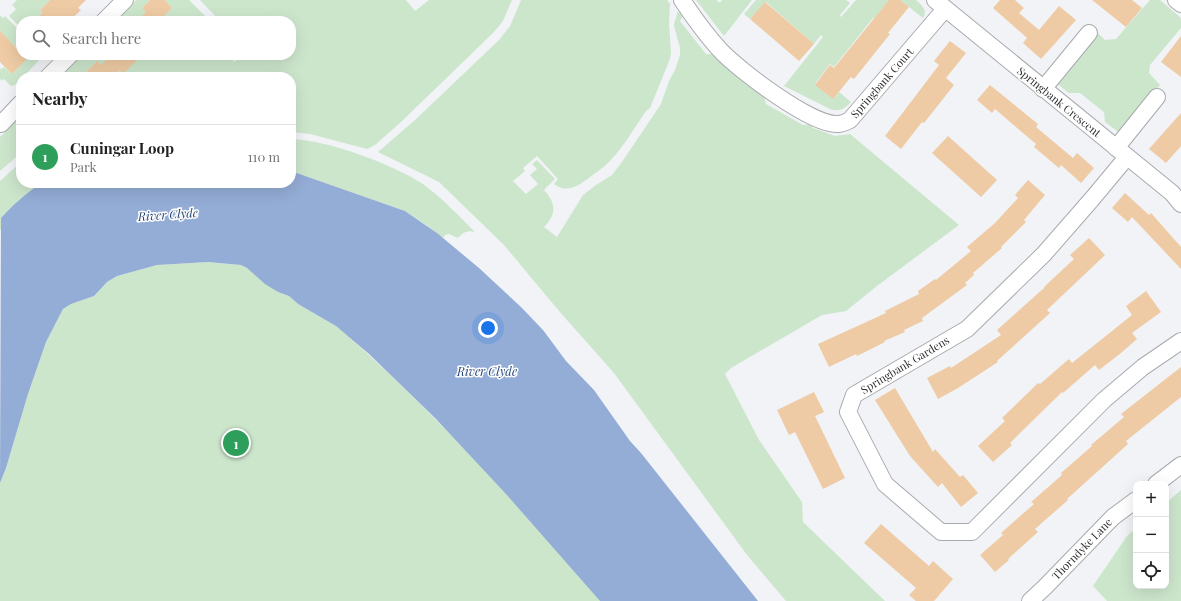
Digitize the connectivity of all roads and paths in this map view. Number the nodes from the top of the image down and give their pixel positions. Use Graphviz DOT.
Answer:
graph roads {
  1 [pos="125,0"];
  2 [pos="682,0"];
  3 [pos="940,5"];
  4 [pos="109,16"];
  5 [pos="1090,33"];
  6 [pos="65,60"];
  7 [pos="53,72"];
  8 [pos="1043,89"];
  9 [pos="1158,97"];
  10 [pos="16,109"];
  11 [pos="1,124"];
  12 [pos="1121,153"];
  13 [pos="1181,204"];
  14 [pos="1181,341"];
  15 [pos="1181,465"];
  16 [pos="1160,481"];
  17 [pos="1133,502"];
  18 [pos="1030,601"];
  1 -- 4 [label="street"];
  2 -- 3 [label="street, Springbank Court"];
  3 -- 8 [label="street, Springbank Crescent"];
  5 -- 8 [label="street"];
  6 -- 7 [label="street"];
  8 -- 12 [label="street, Springbank Crescent"];
  9 -- 12 [label="street, Springbank Gardens"];
  10 -- 11 [label="street"];
  12 -- 13 [label="street, Springbank Crescent"];
  12 -- 14 [label="street, Springbank Gardens"];
  15 -- 16 [label="street"];
  17 -- 18 [label="street, Thorndyke Lane"];
}
